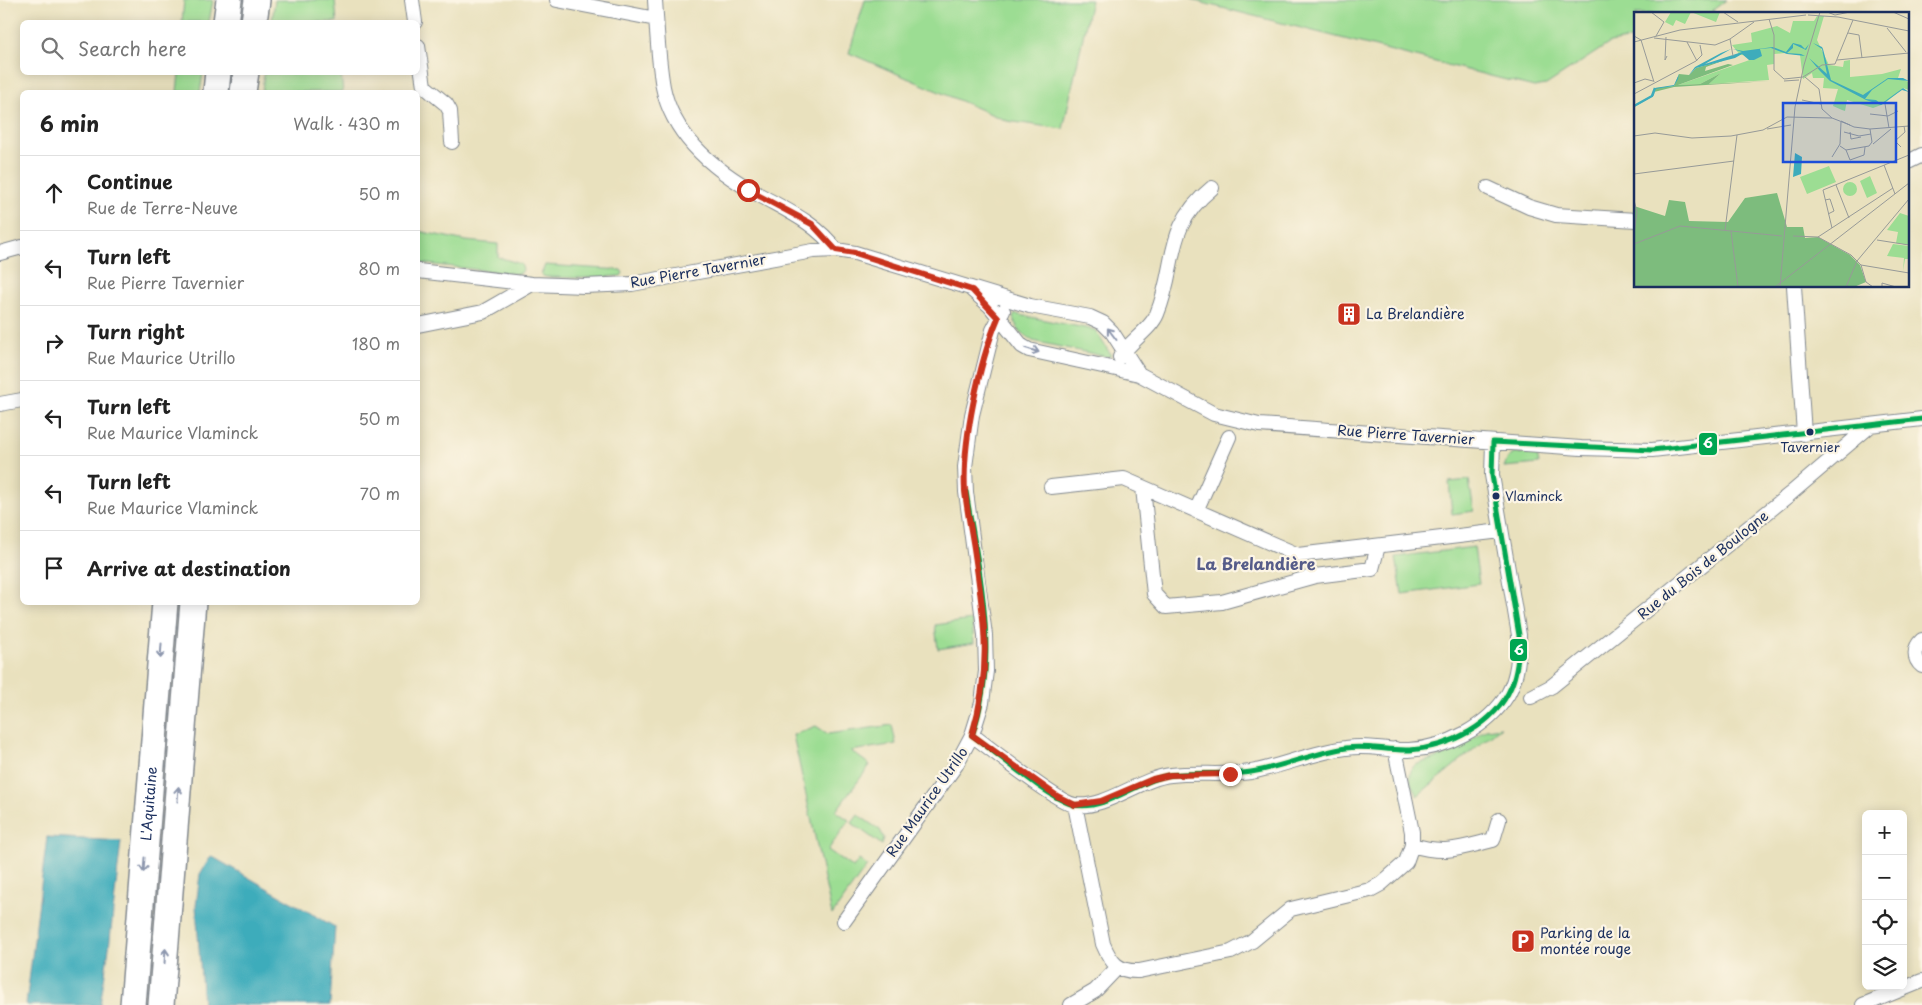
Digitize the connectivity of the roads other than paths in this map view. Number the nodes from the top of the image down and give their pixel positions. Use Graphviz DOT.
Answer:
graph roads {
  1 [pos="229,0"];
  2 [pos="257,0"];
  3 [pos="412,0"];
  4 [pos="558,0"];
  5 [pos="655,0"];
  6 [pos="656,19"];
  7 [pos="226,20"];
  8 [pos="254,20"];
  9 [pos="415,20"];
  10 [pos="420,59"];
  11 [pos="218,75"];
  12 [pos="246,75"];
  13 [pos="216,90"];
  14 [pos="243,90"];
  15 [pos="452,142"];
  16 [pos="1922,155"];
  17 [pos="1910,161"];
  18 [pos="1212,188"];
  19 [pos="1488,188"];
  20 [pos="1634,220"];
  21 [pos="20,248"];
  22 [pos="836,250"];
  23 [pos="0,253"];
  24 [pos="420,271"];
  25 [pos="532,284"];
  26 [pos="1794,288"];
  27 [pos="972,290"];
  28 [pos="1012,301"];
  29 [pos="998,318"];
  30 [pos="420,325"];
  31 [pos="1124,351"];
  32 [pos="1109,367"];
  33 [pos="1139,374"];
  34 [pos="20,400"];
  35 [pos="0,404"];
  36 [pos="1922,419"];
  37 [pos="1870,425"];
  38 [pos="1804,434"];
  39 [pos="1229,437"];
  40 [pos="1493,442"];
  41 [pos="1050,487"];
  42 [pos="1143,488"];
  43 [pos="1196,511"];
  44 [pos="1501,531"];
  45 [pos="1378,546"];
  46 [pos="165,605"];
  47 [pos="192,605"];
  48 [pos="1922,640"];
  49 [pos="1922,666"];
  50 [pos="1530,697"];
  51 [pos="972,735"];
  52 [pos="1395,749"];
  53 [pos="1075,805"];
  54 [pos="1499,820"];
  55 [pos="1412,845"];
  56 [pos="844,921"];
  57 [pos="1117,968"];
  58 [pos="1922,981"];
  59 [pos="133,1005"];
  60 [pos="161,1005"];
  61 [pos="1071,1005"];
  62 [pos="1863,1005"];
  1 -- 7 [label="highway"];
  2 -- 8 [label="highway"];
  3 -- 9 [label="street"];
  4 -- 6 [label="street"];
  5 -- 6 [label="street"];
  6 -- 22 [label="street"];
  10 -- 15 [label="street"];
  11 -- 13 [label="highway"];
  12 -- 14 [label="highway"];
  16 -- 17 [label="street"];
  18 -- 31 [label="street"];
  19 -- 20 [label="street"];
  21 -- 23 [label="street"];
  22 -- 25 [label="street, Rue Pierre Tavernier"];
  22 -- 27 [label="street, Rue Pierre Tavernier"];
  24 -- 25 [label="street, Rue Pierre Tavernier"];
  25 -- 30 [label="street"];
  26 -- 38 [label="street"];
  27 -- 28 [label="street, Rue Pierre Tavernier"];
  27 -- 29 [label="street, Rue Pierre Tavernier"];
  28 -- 29 [label="street"];
  31 -- 28 [label="street, Rue Pierre Tavernier, one-way"];
  29 -- 32 [label="street, Rue Pierre Tavernier, one-way"];
  29 -- 51 [label="street, Rue Maurice Utrillo"];
  31 -- 32 [label="street"];
  31 -- 33 [label="street, Rue Pierre Tavernier"];
  32 -- 33 [label="street, Rue Pierre Tavernier"];
  33 -- 40 [label="street, Rue Pierre Tavernier"];
  34 -- 35 [label="street"];
  36 -- 37 [label="street, Rue Pierre Tavernier"];
  37 -- 38 [label="street, Rue Pierre Tavernier"];
  37 -- 50 [label="street, Rue du Bois de Boulogne"];
  38 -- 40 [label="street, Rue Pierre Tavernier"];
  39 -- 43 [label="street"];
  40 -- 44 [label="street"];
  41 -- 42 [label="street"];
  42 -- 43 [label="street"];
  42 -- 45 [label="street"];
  43 -- 45 [label="street"];
  44 -- 45 [label="street"];
  44 -- 52 [label="street"];
  46 -- 59 [label="highway, L'Aquitaine, one-way"];
  60 -- 47 [label="highway, L'Aquitaine, one-way"];
  48 -- 49 [label="street"];
  51 -- 53 [label="street"];
  51 -- 56 [label="street, Rue Maurice Utrillo"];
  52 -- 53 [label="street"];
  52 -- 55 [label="street"];
  53 -- 57 [label="street"];
  54 -- 55 [label="street"];
  55 -- 57 [label="street"];
  57 -- 61 [label="street"];
  58 -- 62 [label="street"];
}
